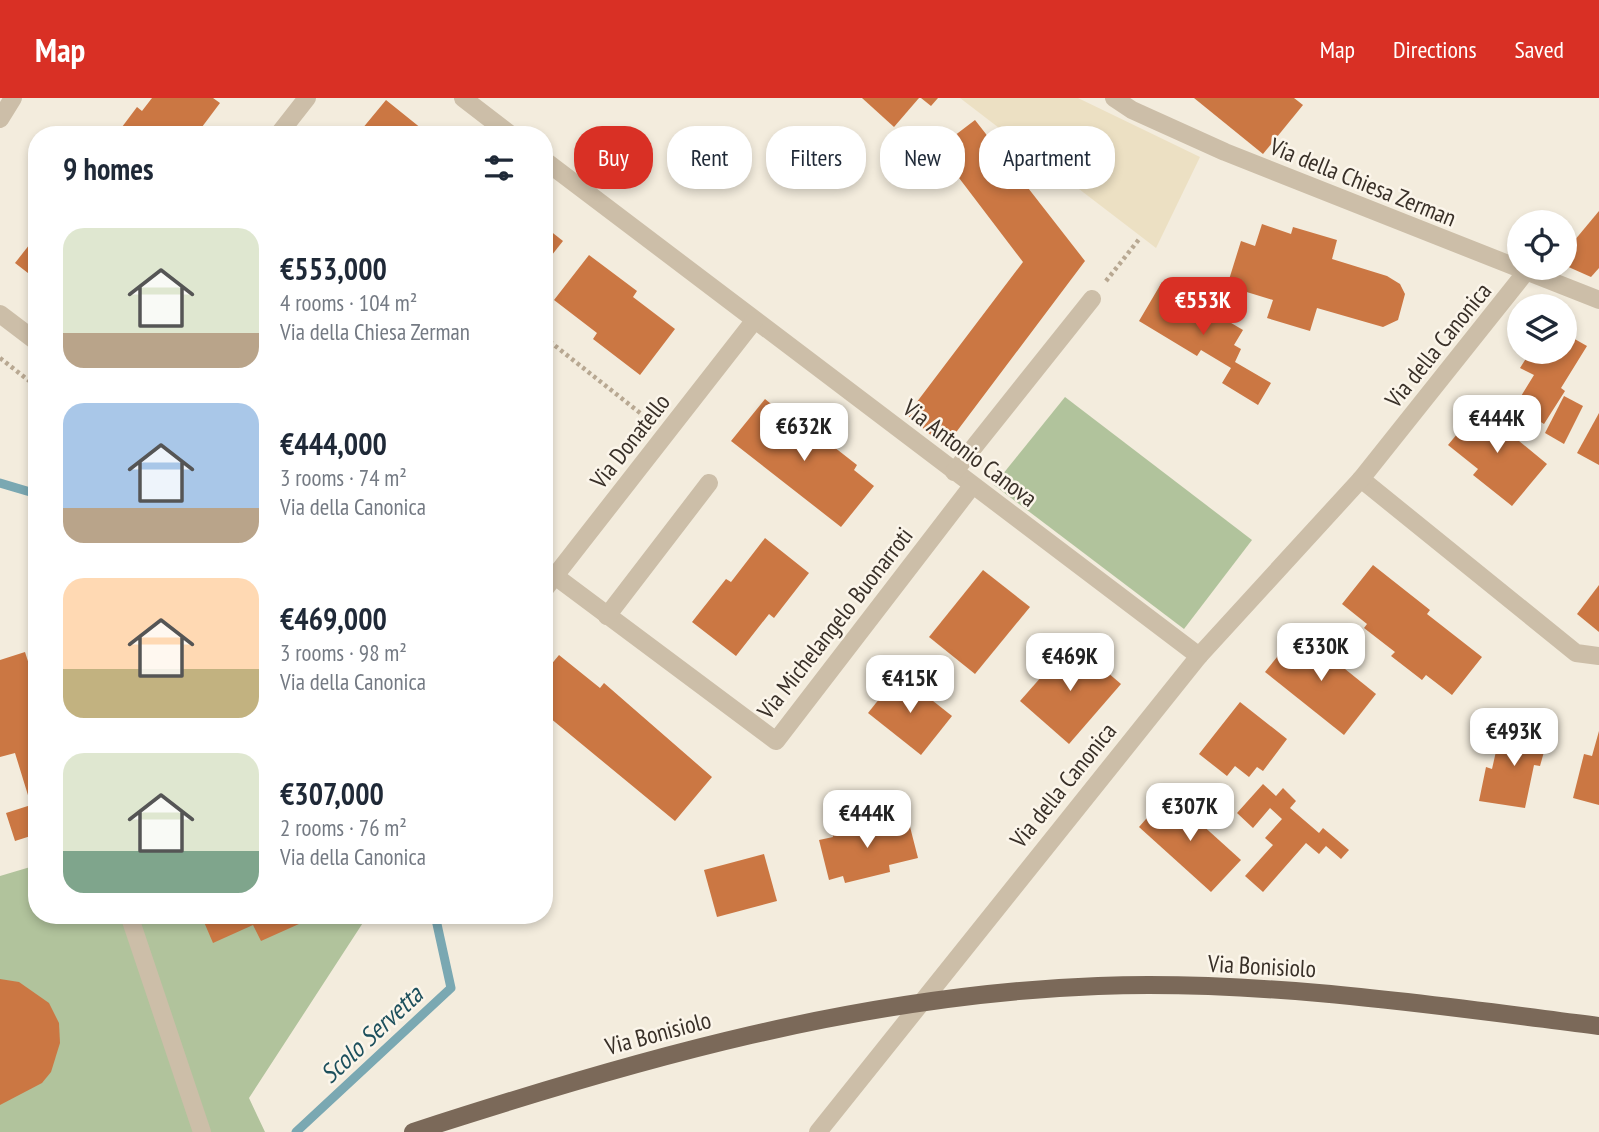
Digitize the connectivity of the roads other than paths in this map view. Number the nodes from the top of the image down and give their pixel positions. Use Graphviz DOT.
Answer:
graph roads {
  1 [pos="13,98"];
  2 [pos="307,98"];
  3 [pos="463,98"];
  4 [pos="1114,98"];
  5 [pos="0,119"];
  6 [pos="285,126"];
  7 [pos="499,126"];
  8 [pos="553,167"];
  9 [pos="1507,274"];
  10 [pos="1520,280"];
  11 [pos="1092,299"];
  12 [pos="1599,300"];
  13 [pos="0,314"];
  14 [pos="754,321"];
  15 [pos="28,335"];
  16 [pos="954,472"];
  17 [pos="1361,479"];
  18 [pos="709,482"];
  19 [pos="972,486"];
  20 [pos="553,579"];
  21 [pos="553,585"];
  22 [pos="607,616"];
  23 [pos="1199,656"];
  24 [pos="1599,656"];
  25 [pos="132,924"];
  26 [pos="920,1000"];
  27 [pos="1599,1026"];
  28 [pos="202,1132"];
  29 [pos="413,1132"];
  30 [pos="818,1132"];
  1 -- 5 [label="street"];
  2 -- 6 [label="street"];
  3 -- 7 [label="street"];
  4 -- 9 [label="street, Via della Chiesa Zerman"];
  8 -- 14 [label="street, Via Antonio Canova"];
  10 -- 12 [label="street, Via della Chiesa Zerman"];
  10 -- 17 [label="street, Via della Canonica"];
  11 -- 16 [label="street"];
  13 -- 15 [label="street"];
  14 -- 16 [label="street, Via Antonio Canova"];
  14 -- 20 [label="street, Via Donatello"];
  16 -- 19 [label="street, Via Antonio Canova"];
  17 -- 23 [label="street, Via della Canonica"];
  17 -- 24 [label="street"];
  18 -- 22 [label="street"];
  19 -- 22 [label="street, Via Michelangelo Buonarroti"];
  19 -- 23 [label="street, Via Antonio Canova"];
  21 -- 22 [label="street, Via Michelangelo Buonarroti"];
  23 -- 26 [label="street, Via della Canonica"];
  25 -- 28 [label="street"];
  26 -- 27 [label="main road, Via Bonisiolo"];
  26 -- 29 [label="main road, Via Bonisiolo"];
  26 -- 30 [label="street"];
}
